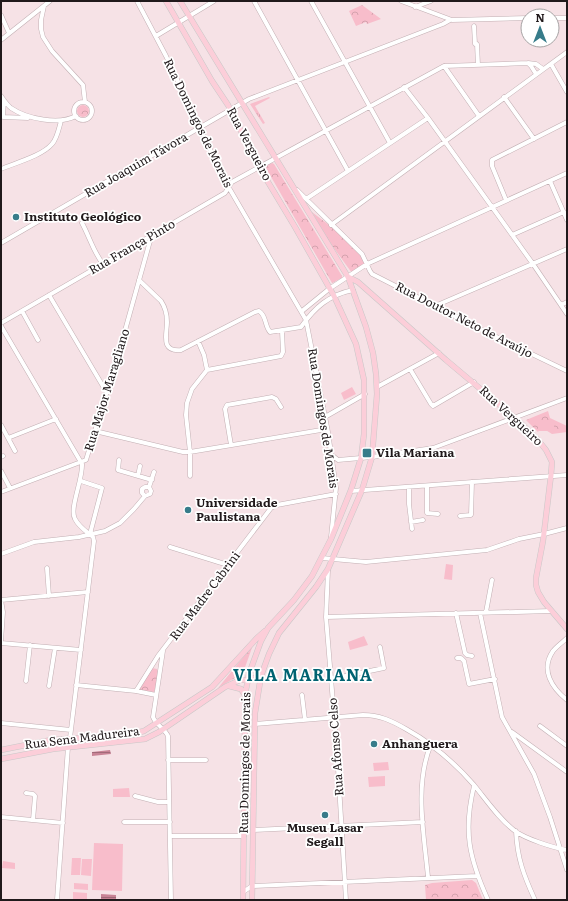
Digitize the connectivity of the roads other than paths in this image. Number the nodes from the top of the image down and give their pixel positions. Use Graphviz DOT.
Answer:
graph roads {
  1 [pos="50,1"];
  2 [pos="137,1"];
  3 [pos="166,1"];
  4 [pos="180,1"];
  5 [pos="214,1"];
  6 [pos="254,1"];
  7 [pos="311,1"];
  8 [pos="401,1"];
  9 [pos="430,1"];
  10 [pos="44,6"];
  11 [pos="415,7"];
  12 [pos="1,15"];
  13 [pos="189,16"];
  14 [pos="520,18"];
  15 [pos="450,20"];
  16 [pos="179,23"];
  17 [pos="474,26"];
  18 [pos="9,33"];
  19 [pos="156,36"];
  20 [pos="1,40"];
  21 [pos="567,52"];
  22 [pos="345,62"];
  23 [pos="478,64"];
  24 [pos="528,64"];
  25 [pos="551,64"];
  26 [pos="444,66"];
  27 [pos="543,69"];
  28 [pos="536,74"];
  29 [pos="298,81"];
  30 [pos="404,87"];
  31 [pos="567,92"];
  32 [pos="504,97"];
  33 [pos="2,98"];
  34 [pos="85,102"];
  35 [pos="242,103"];
  36 [pos="369,106"];
  37 [pos="230,110"];
  38 [pos="76,116"];
  39 [pos="479,116"];
  40 [pos="2,118"];
  41 [pos="30,118"];
  42 [pos="428,118"];
  43 [pos="61,121"];
  44 [pos="567,122"];
  45 [pos="199,128"];
  46 [pos="325,130"];
  47 [pos="534,139"];
  48 [pos="444,141"];
  49 [pos="390,143"];
  50 [pos="275,158"];
  51 [pos="259,167"];
  52 [pos="1,169"];
  53 [pos="348,171"];
  54 [pos="567,173"];
  55 [pos="550,181"];
  56 [pos="228,187"];
  57 [pos="295,189"];
  58 [pos="306,199"];
  59 [pos="506,200"];
  60 [pos="491,207"];
  61 [pos="564,212"];
  62 [pos="567,220"];
  63 [pos="82,223"];
  64 [pos="331,225"];
  65 [pos="512,235"];
  66 [pos="149,237"];
  67 [pos="1,243"];
  68 [pos="567,249"];
  69 [pos="103,264"];
  70 [pos="367,264"];
  71 [pos="533,264"];
  72 [pos="348,277"];
  73 [pos="139,280"];
  74 [pos="329,289"];
  75 [pos="366,289"];
  76 [pos="354,290"];
  77 [pos="49,295"];
  78 [pos="334,296"];
  79 [pos="567,302"];
  80 [pos="435,306"];
  81 [pos="561,306"];
  82 [pos="22,311"];
  83 [pos="302,311"];
  84 [pos="567,314"];
  85 [pos="306,320"];
  86 [pos="1,324"];
  87 [pos="282,331"];
  88 [pos="38,340"];
  89 [pos="198,341"];
  90 [pos="439,353"];
  91 [pos="410,369"];
  92 [pos="207,370"];
  93 [pos="567,371"];
  94 [pos="474,382"];
  95 [pos="377,387"];
  96 [pos="107,393"];
  97 [pos="365,394"];
  98 [pos="567,398"];
  99 [pos="281,407"];
  100 [pos="325,416"];
  101 [pos="515,418"];
  102 [pos="56,420"];
  103 [pos="1,425"];
  104 [pos="327,429"];
  105 [pos="95,431"];
  106 [pos="8,438"];
  107 [pos="231,445"];
  108 [pos="15,451"];
  109 [pos="190,452"];
  110 [pos="332,456"];
  111 [pos="372,457"];
  112 [pos="361,458"];
  113 [pos="119,460"];
  114 [pos="82,462"];
  115 [pos="140,466"];
  116 [pos="1,471"];
  117 [pos="154,472"];
  118 [pos="551,475"];
  119 [pos="567,475"];
  120 [pos="138,476"];
  121 [pos="190,476"];
  122 [pos="152,480"];
  123 [pos="80,481"];
  124 [pos="472,482"];
  125 [pos="427,486"];
  126 [pos="149,487"];
  127 [pos="10,488"];
  128 [pos="409,488"];
  129 [pos="362,490"];
  130 [pos="351,491"];
  131 [pos="1,492"];
  132 [pos="336,494"];
  133 [pos="145,496"];
  134 [pos="438,514"];
  135 [pos="460,516"];
  136 [pos="424,520"];
  137 [pos="411,522"];
  138 [pos="567,528"];
  139 [pos="412,529"];
  140 [pos="90,534"];
  141 [pos="544,534"];
  142 [pos="331,539"];
  143 [pos="170,547"];
  144 [pos="1,554"];
  145 [pos="322,558"];
  146 [pos="333,559"];
  147 [pos="228,565"];
  148 [pos="47,568"];
  149 [pos="328,569"];
  150 [pos="492,580"];
  151 [pos="88,592"];
  152 [pos="49,596"];
  153 [pos="1,600"];
  154 [pos="2,610"];
  155 [pos="551,611"];
  156 [pos="486,612"];
  157 [pos="480,613"];
  158 [pos="456,614"];
  159 [pos="326,617"];
  160 [pos="268,628"];
  161 [pos="567,629"];
  162 [pos="567,638"];
  163 [pos="1,642"];
  164 [pos="30,645"];
  165 [pos="380,647"];
  166 [pos="55,648"];
  167 [pos="81,650"];
  168 [pos="163,651"];
  169 [pos="472,656"];
  170 [pos="457,658"];
  171 [pos="151,667"];
  172 [pos="161,670"];
  173 [pos="261,676"];
  174 [pos="331,679"];
  175 [pos="495,679"];
  176 [pos="247,680"];
  177 [pos="26,681"];
  178 [pos="76,685"];
  179 [pos="49,686"];
  180 [pos="229,686"];
  181 [pos="136,691"];
  182 [pos="156,695"];
  183 [pos="245,695"];
  184 [pos="302,695"];
  185 [pos="567,700"];
  186 [pos="245,714"];
  187 [pos="334,717"];
  188 [pos="305,720"];
  189 [pos="1,723"];
  190 [pos="157,723"];
  191 [pos="255,724"];
  192 [pos="540,726"];
  193 [pos="164,729"];
  194 [pos="71,730"];
  195 [pos="510,731"];
  196 [pos="70,738"];
  197 [pos="431,744"];
  198 [pos="567,746"];
  199 [pos="68,747"];
  200 [pos="1,750"];
  201 [pos="1,759"];
  202 [pos="168,760"];
  203 [pos="206,760"];
  204 [pos="567,772"];
  205 [pos="474,786"];
  206 [pos="26,793"];
  207 [pos="135,796"];
  208 [pos="169,802"];
  209 [pos="1,817"];
  210 [pos="33,820"];
  211 [pos="124,822"];
  212 [pos="170,822"];
  213 [pos="423,822"];
  214 [pos="63,823"];
  215 [pos="341,826"];
  216 [pos="253,830"];
  217 [pos="516,832"];
  218 [pos="170,836"];
  219 [pos="244,836"];
  220 [pos="559,848"];
  221 [pos="567,850"];
  222 [pos="567,870"];
  223 [pos="477,876"];
  224 [pos="428,877"];
  225 [pos="345,881"];
  226 [pos="252,886"];
  227 [pos="243,892"];
  228 [pos="56,900"];
  229 [pos="171,900"];
  230 [pos="243,900"];
  231 [pos="252,900"];
  232 [pos="346,900"];
  233 [pos="488,900"];
  234 [pos="535,900"];
  1 -- 10 [label="street"];
  2 -- 19 [label="street, Rua Domingos de Morais"];
  3 -- 16 [label="main road, Rua Vergueiro"];
  4 -- 13 [label="main road, Rua Vergueiro"];
  5 -- 13 [label="street"];
  6 -- 29 [label="street"];
  7 -- 22 [label="street"];
  8 -- 11 [label="street"];
  9 -- 11 [label="street"];
  10 -- 18 [label="street"];
  10 -- 34 [label="street"];
  11 -- 15 [label="street"];
  12 -- 18 [label="street"];
  13 -- 16 [label="street"];
  13 -- 35 [label="main road, Rua Vergueiro"];
  14 -- 15 [label="street"];
  15 -- 22 [label="street, Rua Joaquim Távora"];
  16 -- 19 [label="street"];
  16 -- 37 [label="main road, Rua Vergueiro"];
  17 -- 23 [label="street"];
  18 -- 20 [label="street"];
  19 -- 45 [label="street, Rua Domingos de Morais"];
  21 -- 25 [label="street"];
  22 -- 29 [label="street, Rua Joaquim Távora"];
  22 -- 36 [label="street"];
  23 -- 24 [label="street"];
  23 -- 26 [label="street"];
  24 -- 27 [label="street"];
  24 -- 28 [label="street"];
  25 -- 27 [label="street"];
  25 -- 31 [label="street"];
  26 -- 30 [label="street, Rua França Pinto"];
  26 -- 39 [label="street"];
  27 -- 28 [label="street"];
  28 -- 32 [label="street"];
  29 -- 35 [label="street, Rua Joaquim Távora"];
  29 -- 46 [label="street"];
  30 -- 36 [label="street, Rua França Pinto"];
  30 -- 42 [label="street"];
  32 -- 39 [label="street"];
  32 -- 47 [label="street"];
  33 -- 40 [label="street"];
  33 -- 41 [label="street"];
  34 -- 38 [label="street"];
  34 -- 38 [label="street"];
  35 -- 37 [label="street, Rua Joaquim Távora"];
  35 -- 50 [label="main road, Rua Vergueiro"];
  36 -- 46 [label="street, Rua França Pinto"];
  36 -- 49 [label="street"];
  37 -- 45 [label="street, Rua Joaquim Távora"];
  37 -- 51 [label="main road, Rua Vergueiro"];
  38 -- 43 [label="street"];
  39 -- 48 [label="street"];
  40 -- 41 [label="street"];
  41 -- 43 [label="street"];
  42 -- 48 [label="street"];
  42 -- 49 [label="street"];
  43 -- 52 [label="street"];
  44 -- 47 [label="street"];
  45 -- 56 [label="street, Rua Domingos de Morais"];
  45 -- 67 [label="street, Rua Joaquim Távora"];
  46 -- 50 [label="street, Rua França Pinto"];
  46 -- 53 [label="street"];
  47 -- 59 [label="street"];
  48 -- 60 [label="street"];
  48 -- 64 [label="street"];
  49 -- 53 [label="street"];
  50 -- 51 [label="street, Rua França Pinto"];
  50 -- 57 [label="main road, Rua Vergueiro"];
  51 -- 56 [label="street, Rua França Pinto"];
  51 -- 74 [label="main road, Rua Vergueiro"];
  53 -- 58 [label="street"];
  54 -- 55 [label="street"];
  55 -- 59 [label="street"];
  55 -- 61 [label="street"];
  56 -- 66 [label="street, Rua França Pinto"];
  56 -- 83 [label="street, Rua Domingos de Morais"];
  57 -- 58 [label="street, Rua Vergueiro"];
  57 -- 72 [label="main road, Rua Vergueiro"];
  58 -- 64 [label="street, Rua Vergueiro"];
  59 -- 60 [label="street"];
  60 -- 65 [label="street"];
  60 -- 70 [label="street"];
  61 -- 62 [label="street"];
  61 -- 65 [label="street"];
  63 -- 69 [label="street"];
  64 -- 70 [label="street, Rua Doutor Neto de Araújo"];
  65 -- 71 [label="street"];
  66 -- 69 [label="street, Rua França Pinto"];
  66 -- 73 [label="street, Rua Major Maragliano"];
  68 -- 71 [label="street"];
  69 -- 77 [label="street, Rua França Pinto"];
  70 -- 72 [label="street"];
  70 -- 80 [label="street, Rua Doutor Neto de Araújo"];
  71 -- 80 [label="street"];
  71 -- 81 [label="street"];
  72 -- 74 [label="street"];
  72 -- 75 [label="main road, Rua Vergueiro"];
  72 -- 76 [label="main road, Rua Domingos de Morais"];
  73 -- 89 [label="street"];
  73 -- 96 [label="street, Rua Major Maragliano"];
  74 -- 78 [label="main road, Rua Vergueiro"];
  74 -- 83 [label="street"];
  75 -- 76 [label="main road"];
  75 -- 90 [label="main road, Rua Vergueiro"];
  76 -- 78 [label="street"];
  76 -- 95 [label="main road, Rua Domingos de Morais"];
  77 -- 82 [label="street, Rua França Pinto"];
  77 -- 96 [label="street"];
  78 -- 85 [label="street"];
  78 -- 97 [label="main road, Rua Vergueiro"];
  79 -- 81 [label="street"];
  80 -- 93 [label="street, Rua Doutor Neto de Araújo"];
  81 -- 84 [label="street"];
  82 -- 86 [label="street, Rua França Pinto"];
  82 -- 88 [label="street"];
  83 -- 85 [label="street, Rua Domingos de Morais"];
  85 -- 87 [label="street"];
  85 -- 100 [label="street, Rua Domingos de Morais"];
  86 -- 102 [label="street"];
  87 -- 89 [label="street"];
  87 -- 92 [label="street"];
  89 -- 92 [label="street"];
  90 -- 91 [label="street"];
  90 -- 94 [label="main road, Rua Vergueiro"];
  91 -- 94 [label="street"];
  91 -- 95 [label="street"];
  92 -- 109 [label="street"];
  94 -- 101 [label="main road, Rua Vergueiro"];
  95 -- 111 [label="main road, Rua Domingos de Morais"];
  96 -- 105 [label="street, Rua Major Maragliano"];
  97 -- 100 [label="street"];
  97 -- 112 [label="main road, Rua Vergueiro"];
  98 -- 101 [label="street"];
  99 -- 107 [label="street"];
  100 -- 104 [label="street, Rua Domingos de Morais"];
  101 -- 111 [label="street"];
  101 -- 118 [label="main road, Rua Vergueiro"];
  102 -- 106 [label="street"];
  102 -- 114 [label="street"];
  103 -- 106 [label="street"];
  104 -- 107 [label="street"];
  104 -- 110 [label="street, Rua Domingos de Morais"];
  105 -- 109 [label="street"];
  105 -- 114 [label="street, Rua Major Maragliano"];
  106 -- 108 [label="street"];
  107 -- 109 [label="street"];
  109 -- 121 [label="street"];
  110 -- 112 [label="street"];
  110 -- 132 [label="street, Rua Domingos de Morais"];
  111 -- 112 [label="street"];
  111 -- 129 [label="main road, Rua Domingos de Morais"];
  112 -- 130 [label="main road, Rua Vergueiro"];
  113 -- 120 [label="street"];
  114 -- 123 [label="street, Rua Major Maragliano"];
  114 -- 127 [label="street"];
  115 -- 120 [label="street"];
  116 -- 127 [label="street"];
  117 -- 122 [label="street"];
  118 -- 119 [label="street"];
  118 -- 124 [label="street"];
  118 -- 141 [label="main road, Rua Vergueiro"];
  120 -- 122 [label="street"];
  122 -- 126 [label="street"];
  123 -- 140 [label="street, Rua Major Maragliano"];
  123 -- 140 [label="street"];
  124 -- 125 [label="street"];
  124 -- 135 [label="street"];
  125 -- 128 [label="street"];
  125 -- 134 [label="street"];
  126 -- 133 [label="street"];
  126 -- 133 [label="street"];
  127 -- 131 [label="street"];
  128 -- 129 [label="street"];
  128 -- 137 [label="street"];
  129 -- 130 [label="street"];
  129 -- 146 [label="main road, Rua Domingos de Morais"];
  130 -- 142 [label="main road, Rua Vergueiro"];
  132 -- 142 [label="street, Rua Domingos de Morais"];
  132 -- 147 [label="street, Rua Madre Cabrini"];
  133 -- 140 [label="street"];
  136 -- 137 [label="street"];
  137 -- 139 [label="street"];
  138 -- 141 [label="street"];
  140 -- 144 [label="street"];
  140 -- 151 [label="street"];
  141 -- 146 [label="street"];
  141 -- 155 [label="main road, Rua Vergueiro"];
  142 -- 145 [label="main road, Rua Domingos de Morais"];
  143 -- 147 [label="street"];
  145 -- 146 [label="street"];
  145 -- 160 [label="main road, Rua Domingos de Morais"];
  146 -- 149 [label="main road, Rua Domingos de Morais"];
  147 -- 168 [label="street, Rua Madre Cabrini"];
  148 -- 152 [label="street"];
  149 -- 159 [label="street, Rua Afonso Celso"];
  149 -- 173 [label="main road, Rua Domingos de Morais"];
  150 -- 156 [label="street"];
  151 -- 152 [label="street"];
  151 -- 167 [label="street"];
  152 -- 153 [label="street"];
  153 -- 154 [label="street"];
  154 -- 163 [label="street"];
  155 -- 156 [label="street"];
  155 -- 161 [label="main road, Rua Vergueiro"];
  156 -- 157 [label="street"];
  157 -- 158 [label="street"];
  157 -- 175 [label="street"];
  158 -- 159 [label="street"];
  158 -- 169 [label="street"];
  159 -- 174 [label="street, Rua Afonso Celso"];
  160 -- 176 [label="main road, Rua Domingos de Morais"];
  160 -- 190 [label="main road, Rua Sena Madureira"];
  162 -- 185 [label="street"];
  163 -- 164 [label="street"];
  164 -- 166 [label="street"];
  164 -- 177 [label="street"];
  165 -- 174 [label="street"];
  166 -- 167 [label="street"];
  166 -- 179 [label="street"];
  167 -- 178 [label="street"];
  168 -- 171 [label="street, Rua Madre Cabrini"];
  168 -- 172 [label="street"];
  170 -- 175 [label="street"];
  171 -- 172 [label="street"];
  171 -- 181 [label="street, Rua Madre Cabrini"];
  172 -- 182 [label="street"];
  173 -- 176 [label="main road, Rua Sena Madureira"];
  173 -- 191 [label="main road, Rua Domingos de Morais"];
  174 -- 187 [label="street, Rua Afonso Celso"];
  175 -- 195 [label="street"];
  176 -- 180 [label="main road, Rua Sena Madureira"];
  176 -- 183 [label="main road, Rua Domingos de Morais"];
  178 -- 181 [label="street"];
  178 -- 194 [label="street"];
  180 -- 183 [label="main road"];
  180 -- 193 [label="main road, Rua Sena Madureira"];
  181 -- 182 [label="street"];
  182 -- 190 [label="street"];
  183 -- 186 [label="main road, Rua Domingos de Morais"];
  184 -- 188 [label="street"];
  186 -- 191 [label="main road"];
  186 -- 219 [label="main road, Rua Domingos de Morais"];
  187 -- 188 [label="street"];
  187 -- 197 [label="street"];
  187 -- 215 [label="street, Rua Afonso Celso"];
  188 -- 191 [label="street"];
  189 -- 194 [label="street"];
  190 -- 193 [label="street"];
  190 -- 196 [label="main road, Rua Sena Madureira"];
  191 -- 216 [label="main road, Rua Domingos de Morais"];
  192 -- 198 [label="street"];
  193 -- 199 [label="main road, Rua Sena Madureira"];
  193 -- 202 [label="street"];
  194 -- 196 [label="street"];
  195 -- 204 [label="street"];
  195 -- 220 [label="street"];
  196 -- 200 [label="main road, Rua Sena Madureira"];
  197 -- 205 [label="street"];
  197 -- 213 [label="street"];
  199 -- 201 [label="main road, Rua Sena Madureira"];
  199 -- 214 [label="street"];
  202 -- 203 [label="street"];
  202 -- 208 [label="street"];
  205 -- 217 [label="street"];
  205 -- 223 [label="street"];
  206 -- 210 [label="street"];
  207 -- 208 [label="street"];
  208 -- 212 [label="street"];
  209 -- 210 [label="street"];
  210 -- 214 [label="street"];
  211 -- 212 [label="street"];
  212 -- 218 [label="street"];
  213 -- 215 [label="street"];
  213 -- 224 [label="street"];
  214 -- 228 [label="street"];
  215 -- 216 [label="street"];
  215 -- 225 [label="street, Rua Afonso Celso"];
  216 -- 226 [label="main road, Rua Domingos de Morais"];
  217 -- 220 [label="street"];
  217 -- 234 [label="street"];
  218 -- 219 [label="street"];
  218 -- 229 [label="street"];
  219 -- 227 [label="main road, Rua Domingos de Morais"];
  220 -- 221 [label="street"];
  220 -- 222 [label="street"];
  223 -- 224 [label="street"];
  223 -- 233 [label="street"];
  224 -- 225 [label="street"];
  225 -- 226 [label="street"];
  225 -- 232 [label="street, Rua Afonso Celso"];
  226 -- 227 [label="street"];
  226 -- 231 [label="main road, Rua Domingos de Morais"];
  227 -- 230 [label="main road, Rua Domingos de Morais"];
}
